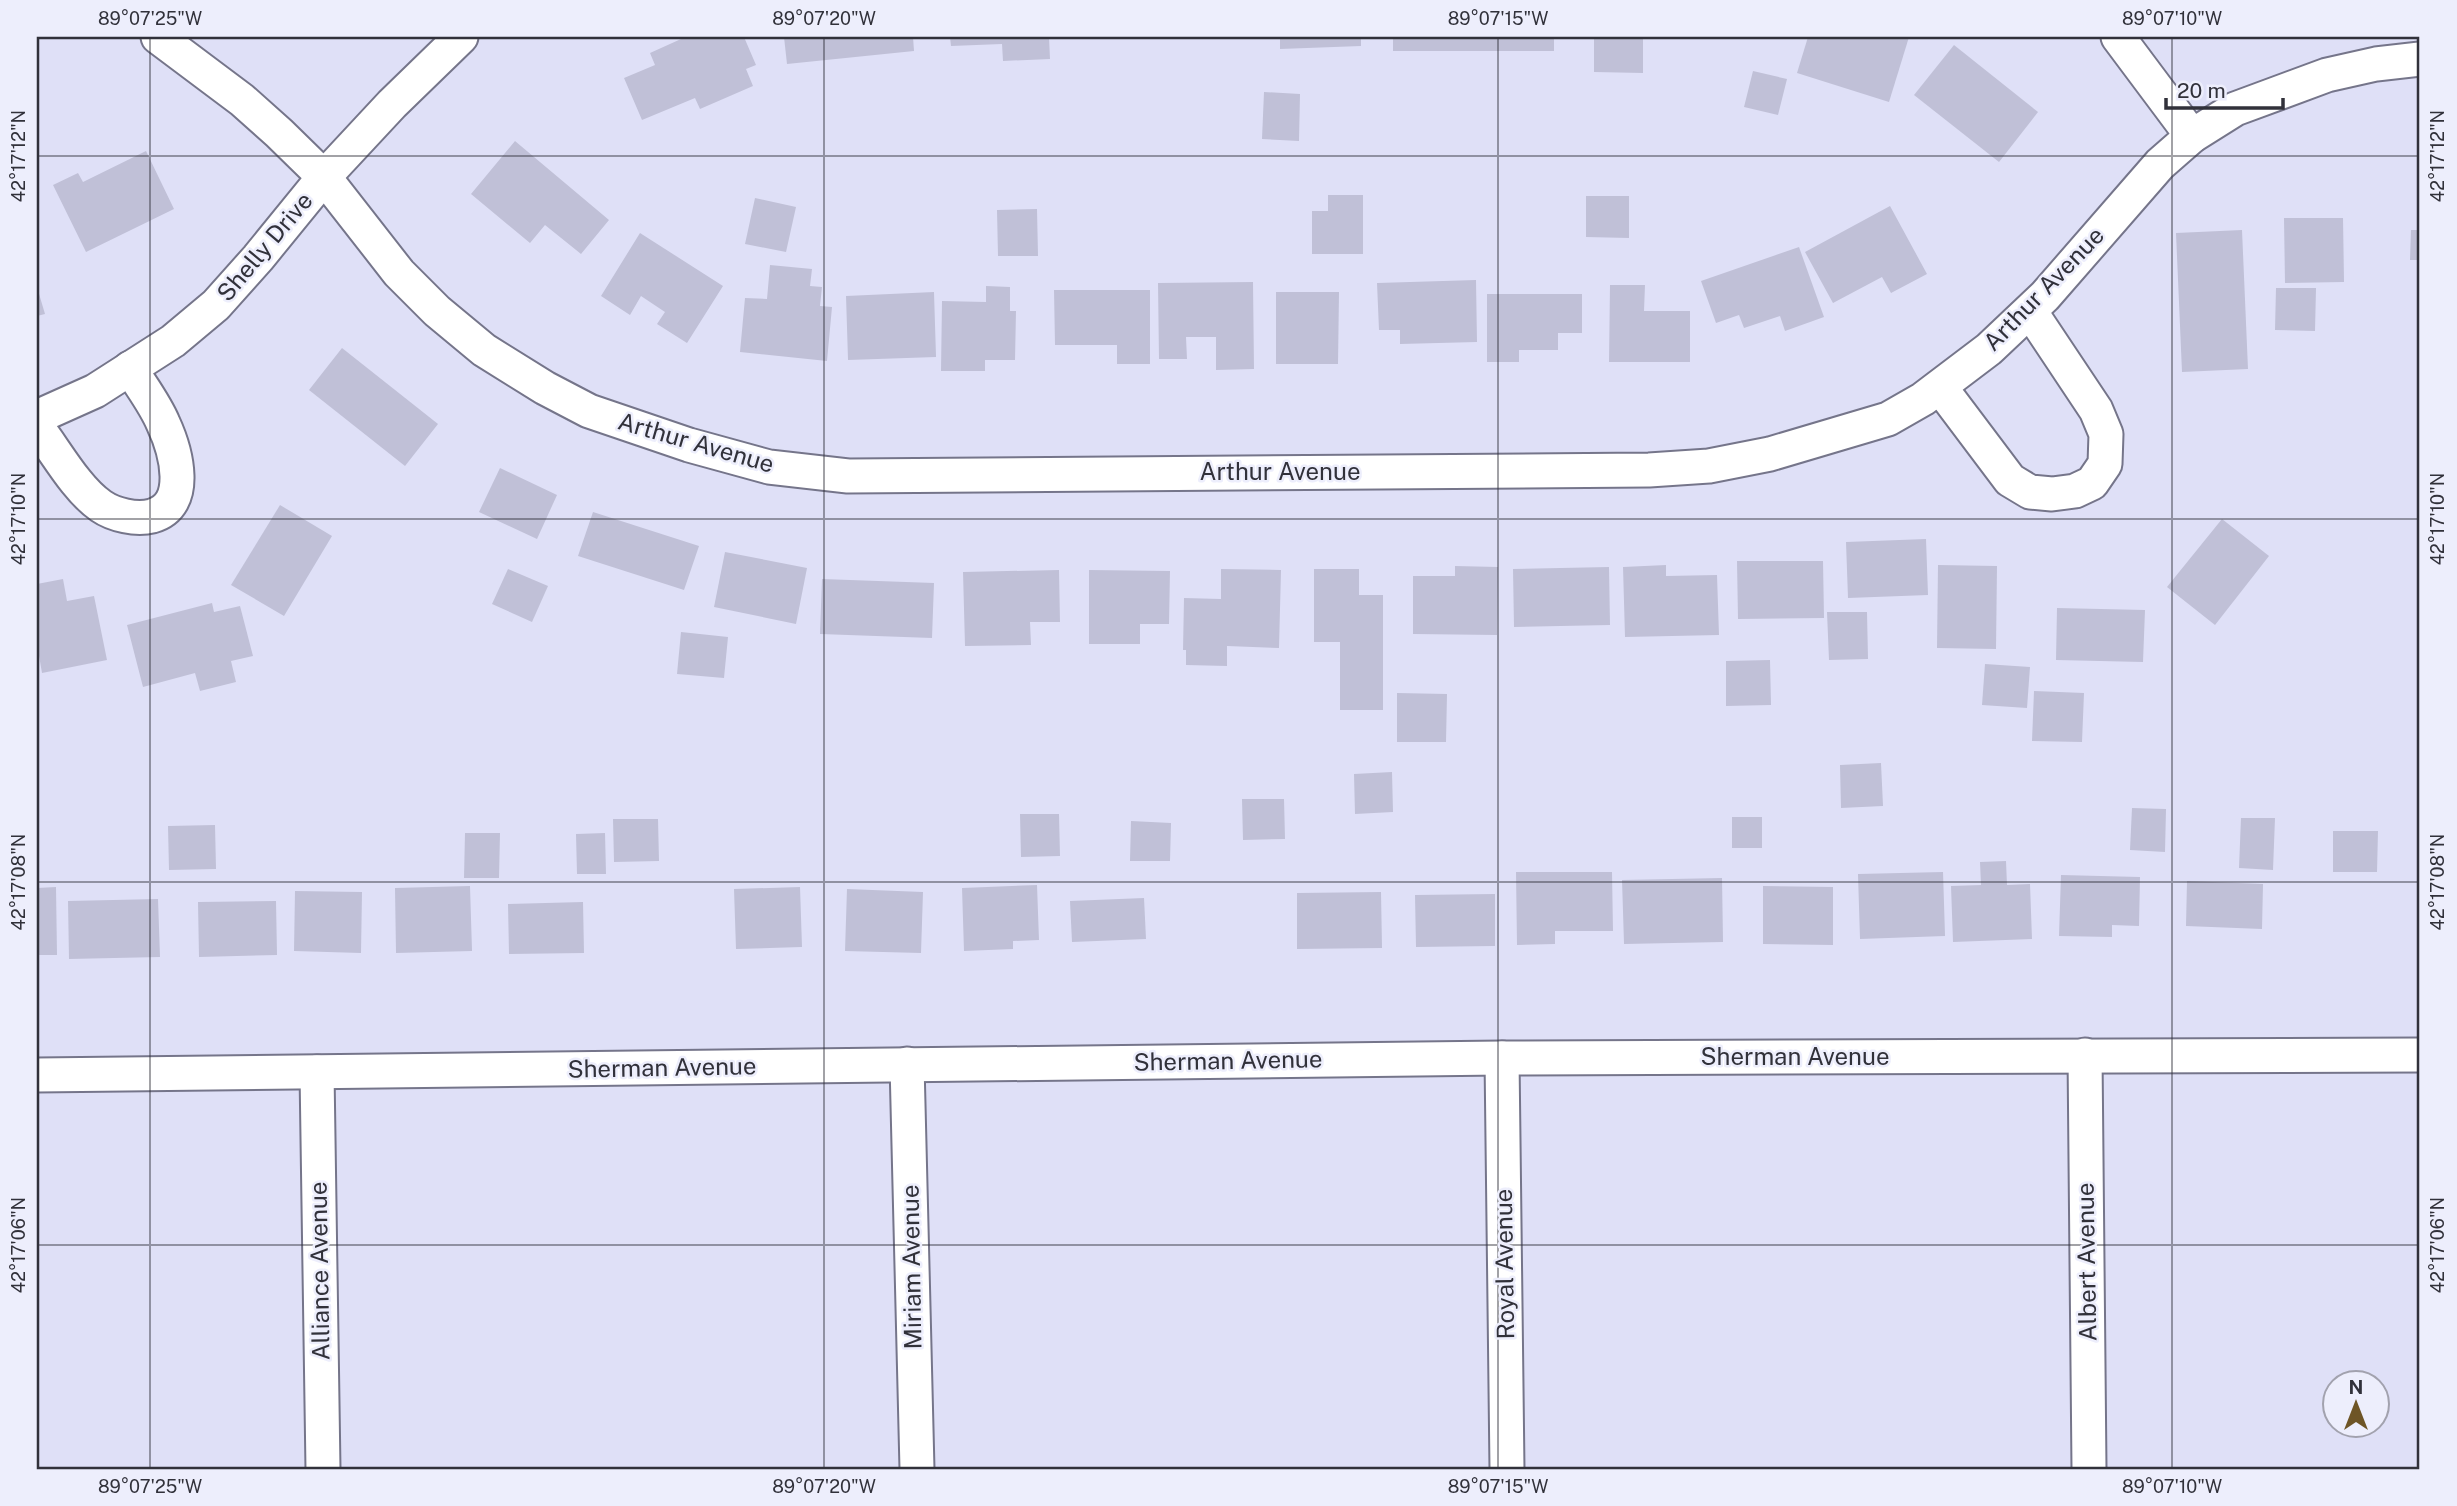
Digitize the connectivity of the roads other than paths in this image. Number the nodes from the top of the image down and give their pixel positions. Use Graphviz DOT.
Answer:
graph roads {
  1 [pos="158,37"];
  2 [pos="461,37"];
  3 [pos="2118,37"];
  4 [pos="2420,59"];
  5 [pos="2192,135"];
  6 [pos="324,177"];
  7 [pos="2030,311"];
  8 [pos="130,368"];
  9 [pos="1940,387"];
  10 [pos="37,416"];
  11 [pos="37,426"];
  12 [pos="2085,1055"];
  13 [pos="2420,1055"];
  14 [pos="1502,1058"];
  15 [pos="907,1065"];
  16 [pos="317,1072"];
  17 [pos="37,1075"];
  18 [pos="323,1469"];
  19 [pos="917,1469"];
  20 [pos="1507,1469"];
  21 [pos="2089,1469"];
  1 -- 6 [label="street, Arthur Avenue"];
  2 -- 6 [label="street, Shelly Drive"];
  3 -- 5 [label="street"];
  4 -- 5 [label="street, Arthur Avenue"];
  5 -- 7 [label="street, Arthur Avenue"];
  6 -- 8 [label="street, Shelly Drive"];
  6 -- 9 [label="street, Arthur Avenue"];
  7 -- 9 [label="street, Arthur Avenue"];
  7 -- 9 [label="street"];
  8 -- 10 [label="street, Shelly Drive"];
  8 -- 11 [label="street"];
  12 -- 13 [label="street, Sherman Avenue"];
  12 -- 14 [label="street, Sherman Avenue"];
  12 -- 21 [label="street, Albert Avenue"];
  14 -- 15 [label="street, Sherman Avenue"];
  14 -- 20 [label="street, Royal Avenue"];
  15 -- 16 [label="street, Sherman Avenue"];
  15 -- 19 [label="street, Miriam Avenue"];
  16 -- 17 [label="street, Sherman Avenue"];
  16 -- 18 [label="street, Alliance Avenue"];
}
